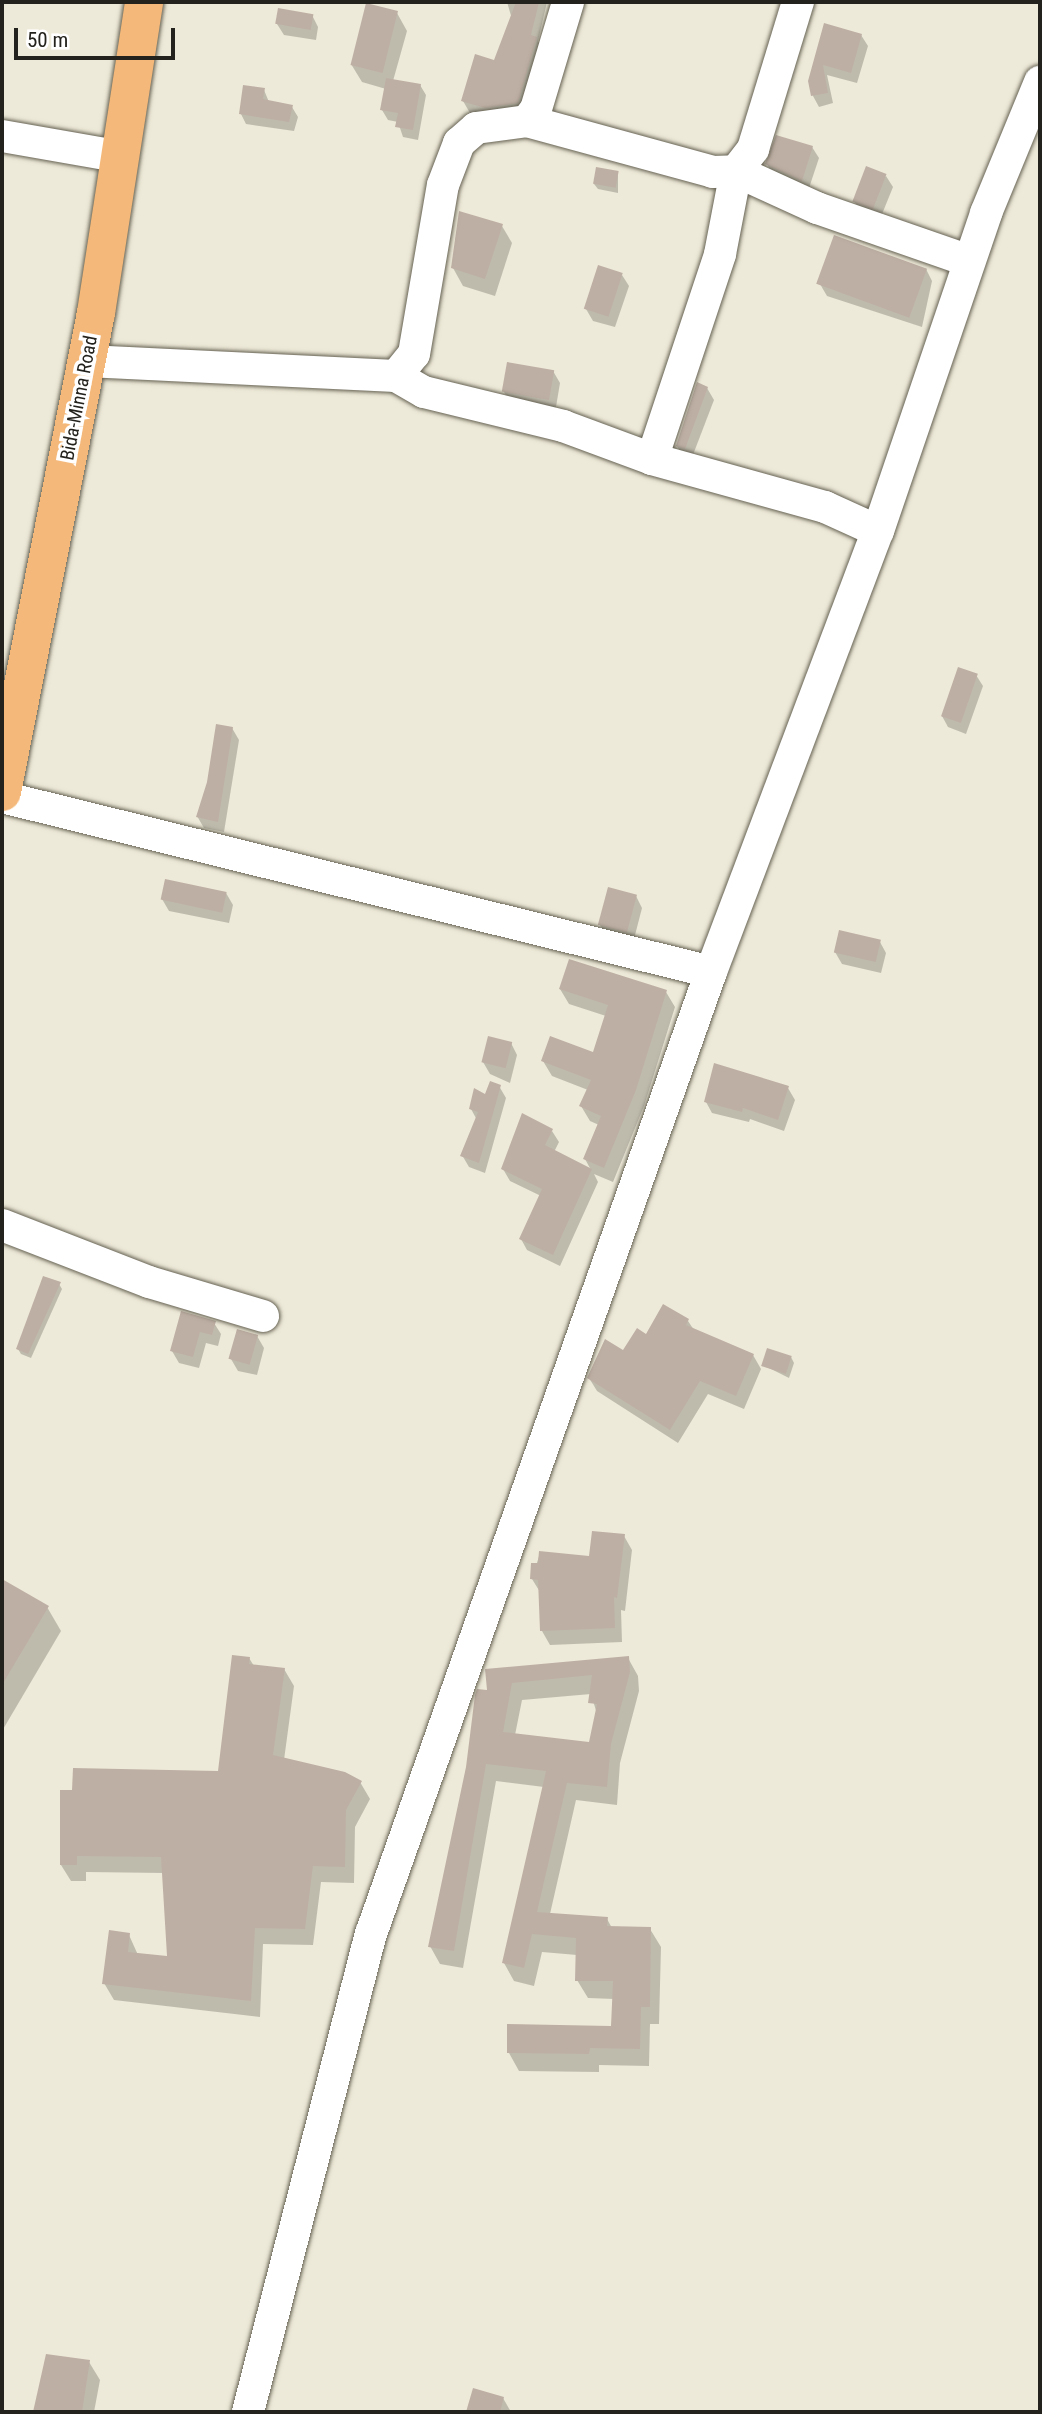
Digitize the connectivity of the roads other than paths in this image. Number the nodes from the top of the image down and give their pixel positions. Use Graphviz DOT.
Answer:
graph roads {
  1 [pos="144,2"];
  2 [pos="568,2"];
  3 [pos="798,2"];
  4 [pos="1040,82"];
  5 [pos="527,121"];
  6 [pos="2,136"];
  7 [pos="122,157"];
  8 [pos="736,171"];
  9 [pos="969,261"];
  10 [pos="87,361"];
  11 [pos="397,376"];
  12 [pos="652,459"];
  13 [pos="878,531"];
  14 [pos="2,795"];
  15 [pos="711,972"];
  16 [pos="2,1225"];
  17 [pos="263,1316"];
  18 [pos="248,2412"];
  1 -- 7 [label="main road, Bida-Minna Road"];
  2 -- 5 [label="street"];
  3 -- 8 [label="street"];
  4 -- 9 [label="street"];
  5 -- 8 [label="street"];
  5 -- 11 [label="street"];
  6 -- 7 [label="street"];
  7 -- 10 [label="main road, Bida-Minna Road"];
  8 -- 9 [label="street"];
  8 -- 12 [label="street"];
  9 -- 13 [label="street"];
  10 -- 11 [label="street"];
  10 -- 14 [label="main road, Bida-Minna Road"];
  11 -- 12 [label="street"];
  12 -- 13 [label="street"];
  13 -- 15 [label="street"];
  14 -- 15 [label="street"];
  15 -- 18 [label="street"];
  16 -- 17 [label="street"];
}
